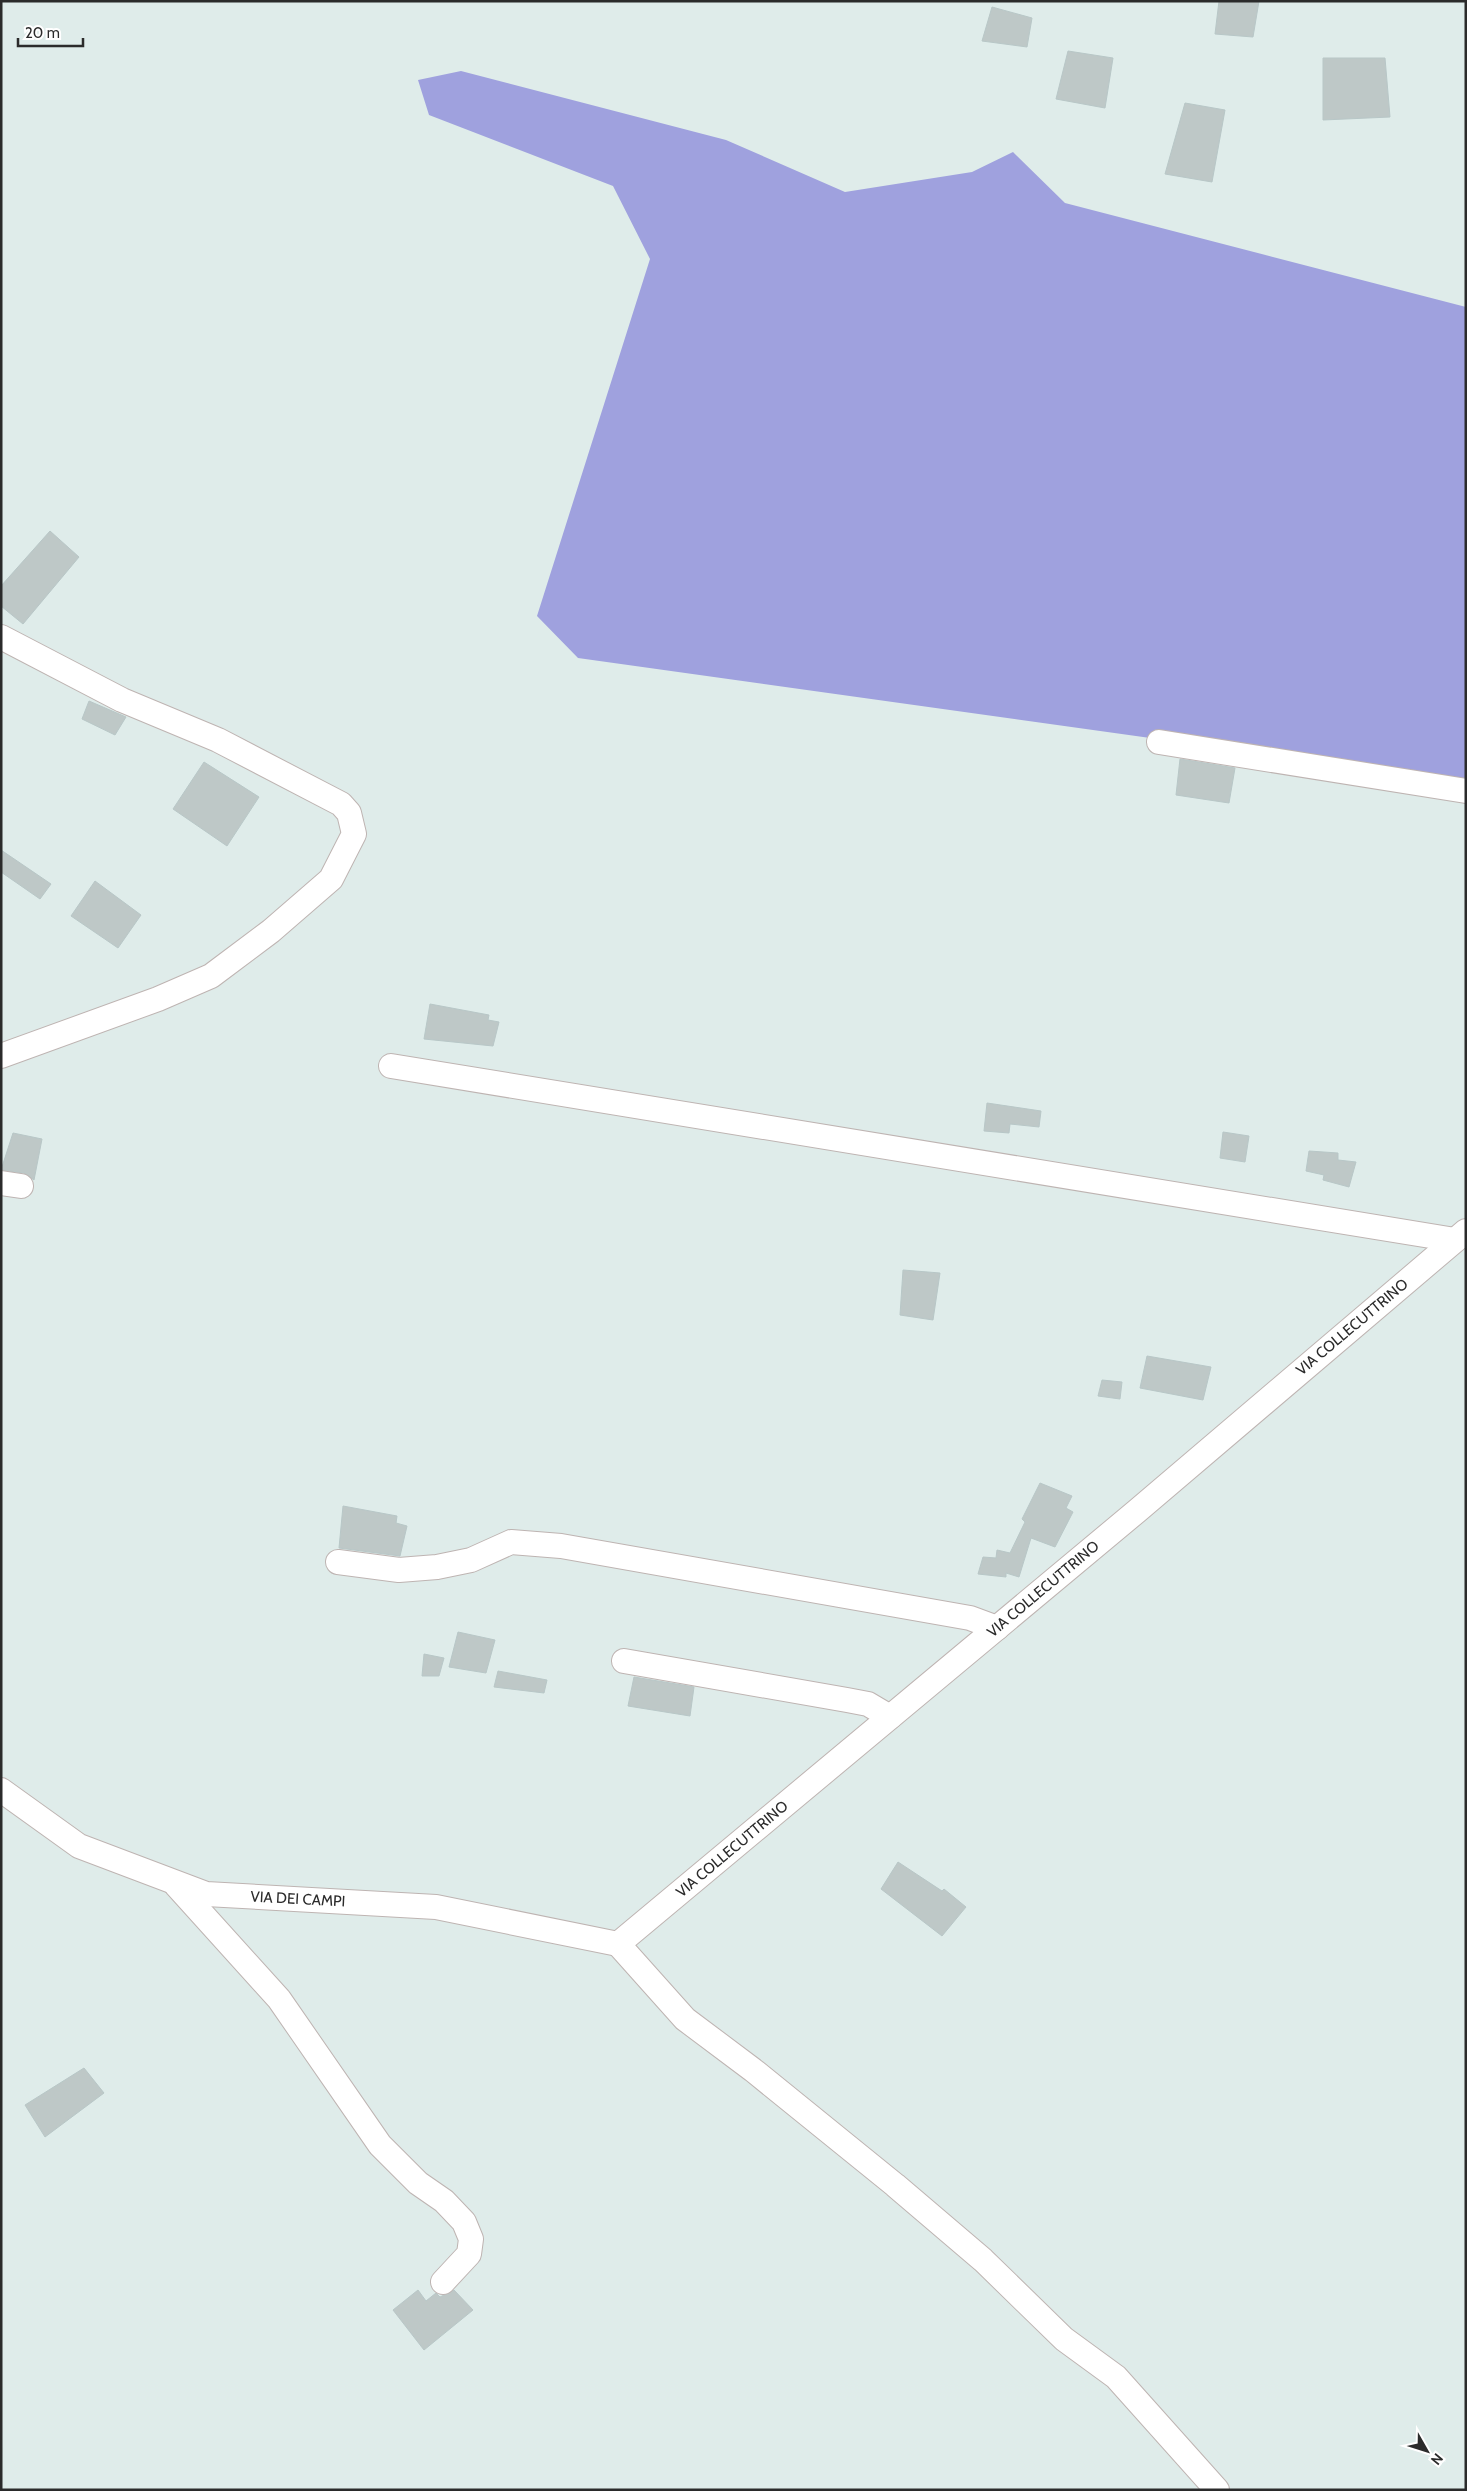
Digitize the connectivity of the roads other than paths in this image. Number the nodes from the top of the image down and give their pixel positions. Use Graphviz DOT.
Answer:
graph roads {
  1 [pos="1,637"];
  2 [pos="1160,742"];
  3 [pos="1466,791"];
  4 [pos="1,1056"];
  5 [pos="390,1066"];
  6 [pos="1460,1236"];
  7 [pos="338,1562"];
  8 [pos="997,1628"];
  9 [pos="624,1661"];
  10 [pos="890,1717"];
  11 [pos="1,1790"];
  12 [pos="171,1880"];
  13 [pos="618,1944"];
  14 [pos="443,2282"];
  15 [pos="1217,2490"];
  1 -- 4 [label="street"];
  2 -- 3 [label="street"];
  5 -- 6 [label="street"];
  6 -- 8 [label="street, VIA COLLECUTTRINO"];
  7 -- 8 [label="street"];
  8 -- 10 [label="street, VIA COLLECUTTRINO"];
  9 -- 10 [label="street"];
  10 -- 13 [label="street, VIA COLLECUTTRINO"];
  11 -- 12 [label="street, VIA DEI CAMPI"];
  12 -- 13 [label="street, VIA DEI CAMPI"];
  12 -- 14 [label="street"];
  13 -- 15 [label="street"];
}
